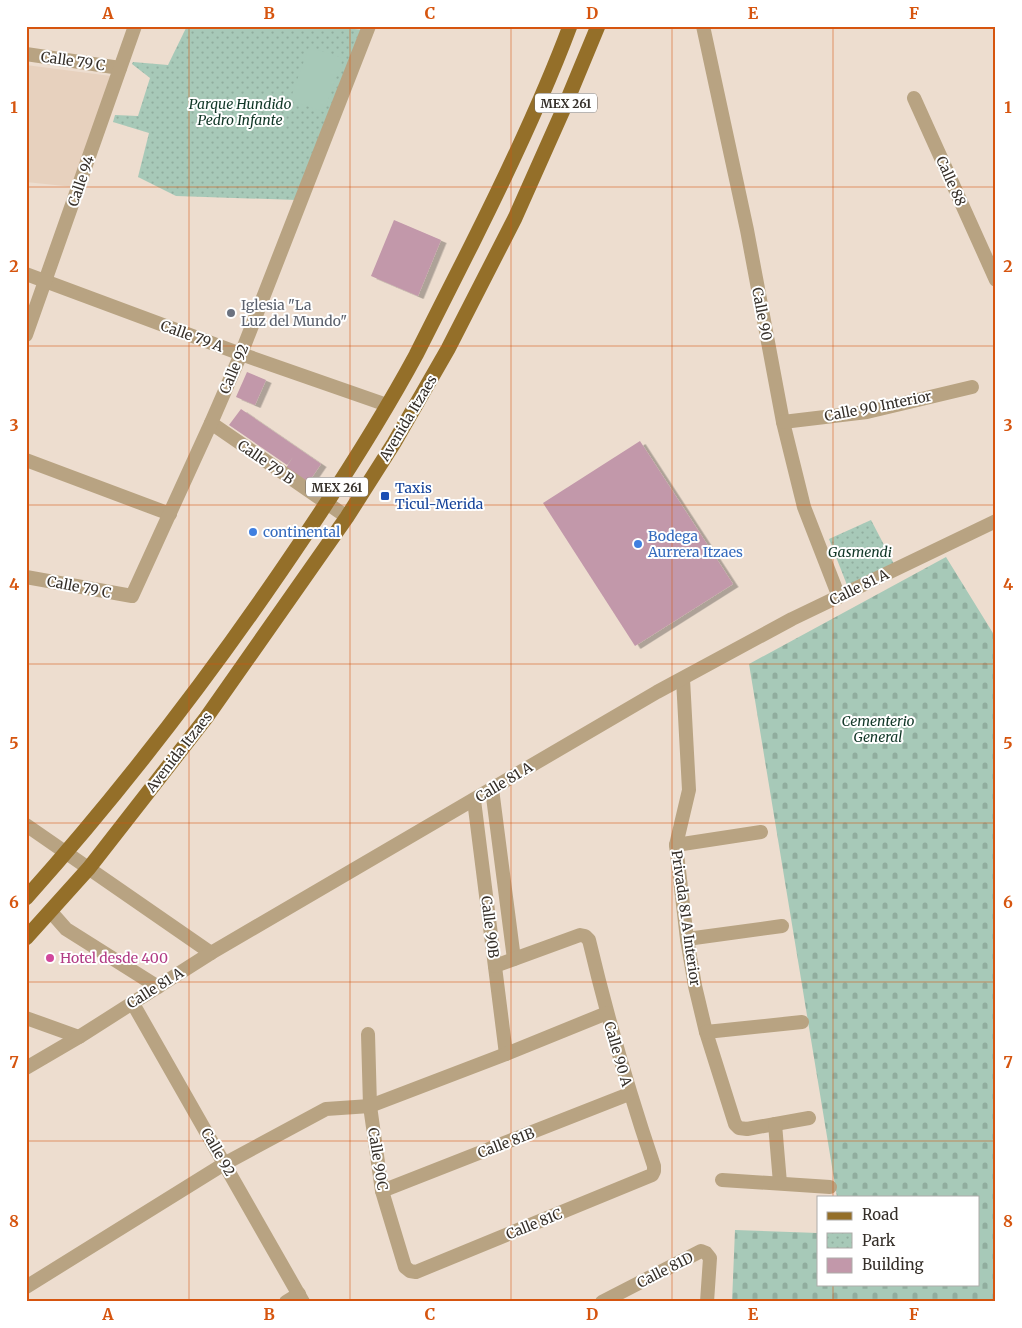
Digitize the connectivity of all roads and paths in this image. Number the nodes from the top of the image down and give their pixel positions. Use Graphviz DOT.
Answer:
graph roads {
  1 [pos="135,26"];
  2 [pos="369,26"];
  3 [pos="570,26"];
  4 [pos="598,26"];
  5 [pos="703,26"];
  6 [pos="26,54"];
  7 [pos="120,68"];
  8 [pos="914,98"];
  9 [pos="510,168"];
  10 [pos="533,179"];
  11 [pos="992,262"];
  12 [pos="26,274"];
  13 [pos="996,280"];
  14 [pos="46,282"];
  15 [pos="26,335"];
  16 [pos="241,354"];
  17 [pos="415,357"];
  18 [pos="436,370"];
  19 [pos="972,387"];
  20 [pos="387,405"];
  21 [pos="783,422"];
  22 [pos="211,423"];
  23 [pos="26,460"];
  24 [pos="327,504"];
  25 [pos="170,514"];
  26 [pos="347,517"];
  27 [pos="996,521"];
  28 [pos="27,578"];
  29 [pos="132,596"];
  30 [pos="838,597"];
  31 [pos="683,679"];
  32 [pos="186,704"];
  33 [pos="206,718"];
  34 [pos="492,789"];
  35 [pos="474,800"];
  36 [pos="26,825"];
  37 [pos="761,832"];
  38 [pos="676,845"];
  39 [pos="67,852"];
  40 [pos="89,868"];
  41 [pos="26,898"];
  42 [pos="52,912"];
  43 [pos="782,926"];
  44 [pos="26,938"];
  45 [pos="687,939"];
  46 [pos="211,953"];
  47 [pos="514,959"];
  48 [pos="495,966"];
  49 [pos="158,987"];
  50 [pos="132,1002"];
  51 [pos="606,1013"];
  52 [pos="26,1018"];
  53 [pos="802,1022"];
  54 [pos="706,1032"];
  55 [pos="368,1034"];
  56 [pos="79,1037"];
  57 [pos="506,1054"];
  58 [pos="26,1068"];
  59 [pos="630,1094"];
  60 [pos="370,1106"];
  61 [pos="809,1118"];
  62 [pos="775,1124"];
  63 [pos="224,1164"];
  64 [pos="652,1175"];
  65 [pos="722,1180"];
  66 [pos="780,1184"];
  67 [pos="830,1188"];
  68 [pos="382,1191"];
  69 [pos="416,1272"];
  70 [pos="26,1288"];
  71 [pos="301,1298"];
  72 [pos="614,1300"];
  73 [pos="286,1302"];
  74 [pos="707,1302"];
  1 -- 7 [label="street, Calle 94"];
  2 -- 16 [label="street, Calle 92"];
  3 -- 9 [label="main road, Avenida Itzaes / MEX 261"];
  4 -- 10 [label="main road, Avenida Itzaes / MEX 261"];
  5 -- 21 [label="street, Calle 90"];
  6 -- 7 [label="street, Calle 79 C"];
  7 -- 14 [label="street, Calle 94"];
  8 -- 11 [label="street, Calle 88"];
  9 -- 10 [label="main road"];
  9 -- 17 [label="main road, Avenida Itzaes / MEX 261"];
  10 -- 18 [label="main road, Avenida Itzaes / MEX 261"];
  11 -- 13 [label="street, Calle 88"];
  12 -- 14 [label="street, Calle 79 A"];
  14 -- 15 [label="street, Calle 94"];
  14 -- 16 [label="street, Calle 79 A"];
  16 -- 20 [label="street, Calle 79 A"];
  16 -- 22 [label="street, Calle 92"];
  17 -- 18 [label="main road"];
  17 -- 20 [label="main road, Avenida Itzaes / MEX 261"];
  18 -- 26 [label="main road, Avenida Itzaes / MEX 261"];
  19 -- 21 [label="street, Calle 90 Interior"];
  20 -- 24 [label="main road, Avenida Itzaes / MEX 261"];
  21 -- 30 [label="street, Calle 90"];
  22 -- 24 [label="street, Calle 79 B"];
  22 -- 25 [label="street, Calle 92"];
  23 -- 25 [label="street"];
  24 -- 26 [label="street, Calle 79 B"];
  24 -- 32 [label="main road, Avenida Itzaes / MEX 261"];
  25 -- 29 [label="street, Calle 92"];
  26 -- 33 [label="main road, Avenida Itzaes / MEX 261"];
  27 -- 30 [label="street, Calle 81 A"];
  28 -- 29 [label="street, Calle 79 C"];
  30 -- 31 [label="street, Calle 81 A"];
  31 -- 34 [label="street, Calle 81 A"];
  31 -- 38 [label="street, Privada 81 A Interior"];
  32 -- 33 [label="main road"];
  32 -- 39 [label="main road, Avenida Itzaes / MEX 261"];
  33 -- 40 [label="main road, Avenida Itzaes / MEX 261"];
  34 -- 35 [label="street, Calle 81 A"];
  34 -- 47 [label="street"];
  35 -- 46 [label="street, Calle 81 A"];
  35 -- 48 [label="street, Calle 90B"];
  36 -- 39 [label="street"];
  37 -- 38 [label="street"];
  38 -- 45 [label="street, Privada 81 A Interior"];
  39 -- 40 [label="street"];
  39 -- 41 [label="main road, Avenida Itzaes / MEX 261"];
  40 -- 42 [label="main road, Avenida Itzaes / MEX 261"];
  40 -- 46 [label="street"];
  42 -- 44 [label="main road, Avenida Itzaes / MEX 261"];
  42 -- 49 [label="street"];
  43 -- 45 [label="street"];
  45 -- 54 [label="street, Privada 81 A Interior"];
  46 -- 49 [label="street, Calle 81 A"];
  47 -- 48 [label="street"];
  47 -- 51 [label="street, Calle 90 A"];
  48 -- 57 [label="street, Calle 90B"];
  49 -- 50 [label="street, Calle 81 A"];
  50 -- 56 [label="street, Calle 81 A"];
  50 -- 63 [label="street, Calle 92"];
  51 -- 57 [label="street"];
  51 -- 59 [label="street, Calle 90 A"];
  52 -- 56 [label="street"];
  53 -- 54 [label="street"];
  54 -- 62 [label="street, Privada 81 A Interior"];
  55 -- 60 [label="street, Calle 90C"];
  56 -- 58 [label="street, Calle 81 A"];
  57 -- 60 [label="street"];
  59 -- 64 [label="street, Calle 90 A"];
  59 -- 68 [label="street, Calle 81B"];
  60 -- 63 [label="street"];
  60 -- 68 [label="street, Calle 90C"];
  61 -- 62 [label="street"];
  62 -- 66 [label="street"];
  63 -- 70 [label="street"];
  63 -- 71 [label="street, Calle 92"];
  64 -- 69 [label="street, Calle 81C"];
  65 -- 66 [label="street"];
  66 -- 67 [label="street"];
  68 -- 69 [label="street, Calle 90C"];
  71 -- 73 [label="street"];
  72 -- 74 [label="street, Calle 81D"];
}
